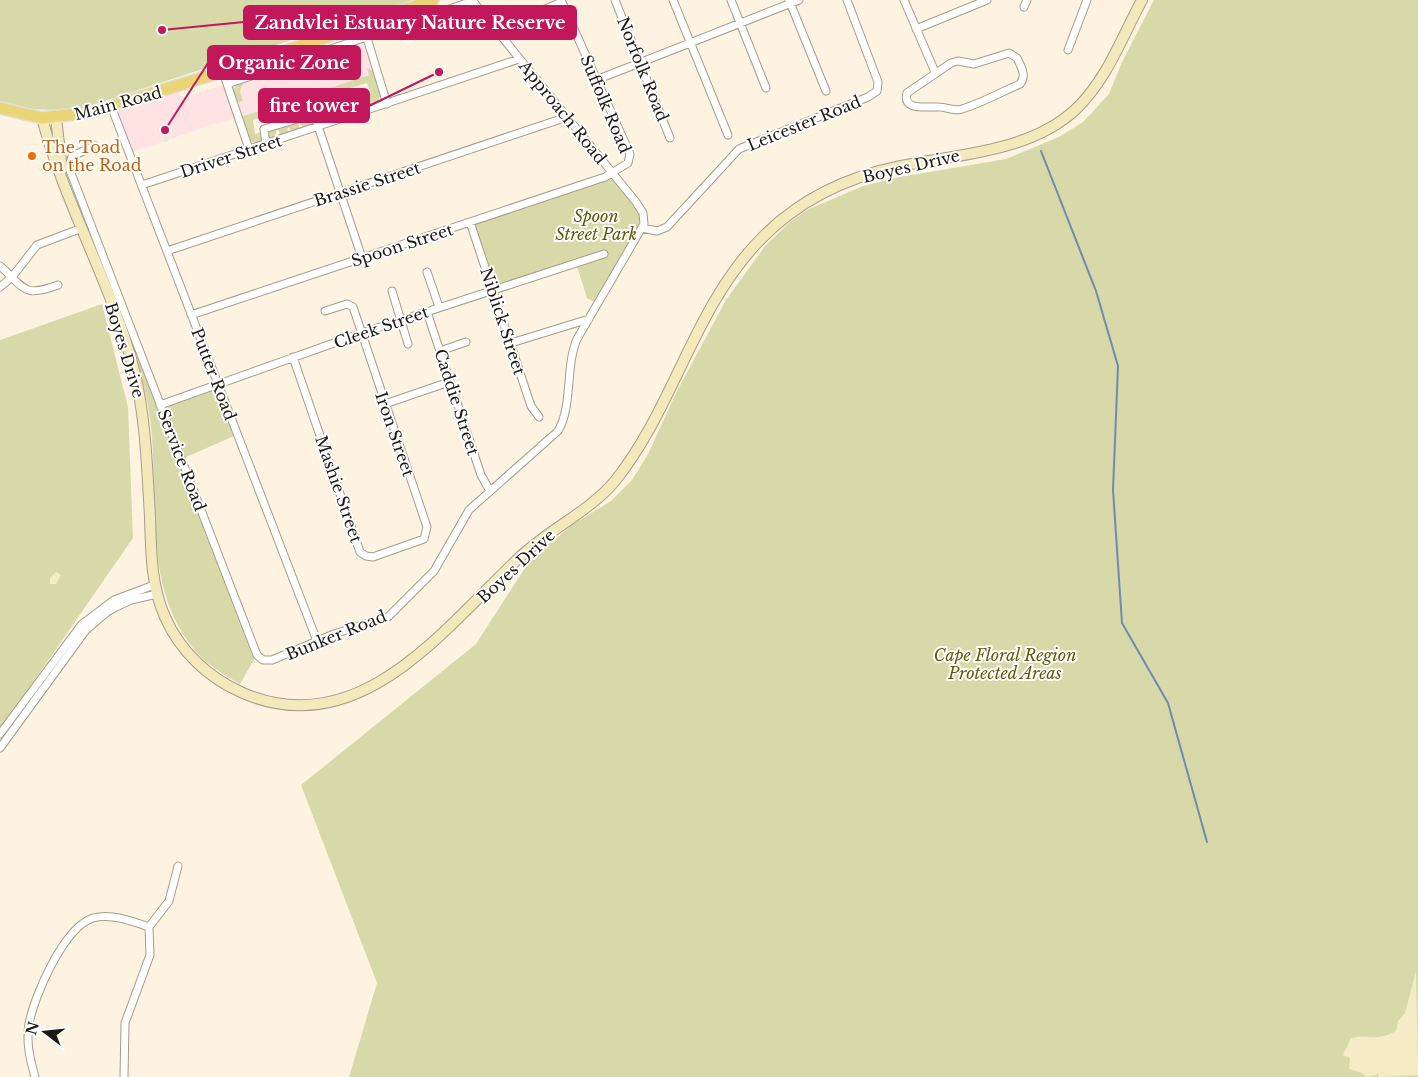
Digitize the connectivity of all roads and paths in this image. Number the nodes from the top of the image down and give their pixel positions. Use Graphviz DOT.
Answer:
graph roads {
  1 [pos="433,0"];
  2 [pos="615,0"];
  3 [pos="673,0"];
  4 [pos="731,0"];
  5 [pos="799,0"];
  6 [pos="847,0"];
  7 [pos="904,0"];
  8 [pos="987,0"];
  9 [pos="1087,0"];
  10 [pos="1142,0"];
  11 [pos="472,1"];
  12 [pos="561,1"];
  13 [pos="790,2"];
  14 [pos="417,5"];
  15 [pos="422,19"];
  16 [pos="740,23"];
  17 [pos="916,29"];
  18 [pos="495,30"];
  19 [pos="366,38"];
  20 [pos="690,43"];
  21 [pos="1068,50"];
  22 [pos="519,58"];
  23 [pos="640,63"];
  24 [pos="223,72"];
  25 [pos="935,72"];
  26 [pos="596,80"];
  27 [pos="227,84"];
  28 [pos="766,88"];
  29 [pos="826,90"];
  30 [pos="387,104"];
  31 [pos="111,106"];
  32 [pos="0,108"];
  33 [pos="368,110"];
  34 [pos="314,116"];
  35 [pos="567,117"];
  36 [pos="42,118"];
  37 [pos="56,118"];
  38 [pos="318,126"];
  39 [pos="728,135"];
  40 [pos="670,138"];
  41 [pos="266,144"];
  42 [pos="95,146"];
  43 [pos="250,149"];
  44 [pos="612,172"];
  45 [pos="66,178"];
  46 [pos="142,185"];
  47 [pos="340,193"];
  48 [pos="470,222"];
  49 [pos="82,228"];
  50 [pos="642,228"];
  51 [pos="167,251"];
  52 [pos="604,254"];
  53 [pos="362,258"];
  54 [pos="0,266"];
  55 [pos="427,272"];
  56 [pos="12,277"];
  57 [pos="58,285"];
  58 [pos="0,287"];
  59 [pos="493,290"];
  60 [pos="392,291"];
  61 [pos="439,307"];
  62 [pos="325,311"];
  63 [pos="427,312"];
  64 [pos="192,315"];
  65 [pos="589,319"];
  66 [pos="400,320"];
  67 [pos="362,333"];
  68 [pos="466,342"];
  69 [pos="510,343"];
  70 [pos="408,344"];
  71 [pos="440,351"];
  72 [pos="293,356"];
  73 [pos="449,382"];
  74 [pos="217,383"];
  75 [pos="160,404"];
  76 [pos="385,404"];
  77 [pos="539,417"];
  78 [pos="490,491"];
  79 [pos="427,535"];
  80 [pos="155,590"];
  81 [pos="317,641"];
  82 [pos="260,658"];
  83 [pos="0,734"];
  84 [pos="0,748"];
  85 [pos="178,866"];
  86 [pos="148,927"];
  87 [pos="35,1077"];
  88 [pos="124,1077"];
  1 -- 14 [label="main road, Main Road"];
  2 -- 23 [label="street, Norfolk Road"];
  3 -- 20 [label="street"];
  4 -- 16 [label="street"];
  5 -- 13 [label="street"];
  6 -- 50 [label="street, Leicester Road"];
  7 -- 17 [label="street"];
  8 -- 17 [label="street"];
  9 -- 21 [label="street"];
  10 -- 80 [label="main road, Boyes Drive"];
  11 -- 15 [label="street"];
  11 -- 18 [label="street, Approach Road"];
  12 -- 18 [label="street"];
  12 -- 26 [label="street, Suffolk Road"];
  13 -- 16 [label="street"];
  13 -- 29 [label="street"];
  14 -- 15 [label="street"];
  14 -- 24 [label="main road, Main Road"];
  15 -- 19 [label="street"];
  16 -- 20 [label="street"];
  16 -- 28 [label="street"];
  17 -- 25 [label="street"];
  18 -- 22 [label="street, Approach Road"];
  19 -- 27 [label="street"];
  19 -- 30 [label="street"];
  20 -- 23 [label="street"];
  20 -- 39 [label="street"];
  22 -- 30 [label="street, Driver Street"];
  22 -- 35 [label="street, Approach Road"];
  23 -- 26 [label="street"];
  23 -- 40 [label="street, Norfolk Road"];
  24 -- 27 [label="street"];
  24 -- 31 [label="main road, Main Road"];
  25 -- 25 [label="street"];
  26 -- 44 [label="street, Suffolk Road"];
  27 -- 43 [label="street"];
  30 -- 33 [label="street, Driver Street"];
  31 -- 37 [label="main road, Main Road"];
  31 -- 46 [label="street, Putter Road"];
  32 -- 36 [label="main road, Main Road"];
  33 -- 34 [label="street"];
  33 -- 38 [label="street, Driver Street"];
  34 -- 38 [label="street"];
  34 -- 41 [label="street"];
  35 -- 44 [label="street, Approach Road"];
  35 -- 47 [label="street, Brassie Street"];
  36 -- 37 [label="main road, Main Road"];
  36 -- 45 [label="main road, Boyes Drive"];
  37 -- 45 [label="main road, Boyes Drive"];
  38 -- 41 [label="street, Driver Street"];
  38 -- 47 [label="street"];
  41 -- 43 [label="street, Driver Street"];
  42 -- 45 [label="street, Service Road"];
  43 -- 46 [label="street, Driver Street"];
  44 -- 48 [label="street, Spoon Street"];
  44 -- 50 [label="street, Approach Road"];
  45 -- 49 [label="main road, Boyes Drive"];
  45 -- 75 [label="street, Service Road"];
  46 -- 51 [label="street, Putter Road"];
  47 -- 51 [label="street, Brassie Street"];
  47 -- 53 [label="street"];
  48 -- 53 [label="street, Spoon Street"];
  48 -- 59 [label="street, Niblick Street"];
  49 -- 56 [label="street"];
  49 -- 80 [label="main road, Boyes Drive"];
  50 -- 65 [label="street, Bunker Road"];
  51 -- 64 [label="street, Putter Road"];
  52 -- 59 [label="street, Cleek Street"];
  53 -- 64 [label="street, Spoon Street"];
  54 -- 56 [label="street"];
  55 -- 61 [label="street"];
  56 -- 57 [label="street"];
  56 -- 58 [label="street"];
  59 -- 61 [label="street, Cleek Street"];
  59 -- 69 [label="street, Niblick Street"];
  60 -- 66 [label="street"];
  61 -- 63 [label="street, Cleek Street"];
  62 -- 67 [label="street, Iron Street"];
  63 -- 66 [label="street, Cleek Street"];
  63 -- 71 [label="street, Caddie Street"];
  64 -- 74 [label="street, Putter Road"];
  65 -- 69 [label="street"];
  65 -- 78 [label="street, Bunker Road"];
  66 -- 67 [label="street, Cleek Street"];
  66 -- 70 [label="street"];
  67 -- 72 [label="street, Cleek Street"];
  67 -- 76 [label="street, Iron Street"];
  68 -- 71 [label="street"];
  69 -- 77 [label="street, Niblick Street"];
  71 -- 73 [label="street, Caddie Street"];
  72 -- 74 [label="street, Cleek Street"];
  72 -- 79 [label="street, Mashie Street"];
  73 -- 76 [label="street"];
  73 -- 78 [label="street, Caddie Street"];
  74 -- 75 [label="street, Cleek Street"];
  74 -- 81 [label="street, Putter Road"];
  75 -- 82 [label="street, Service Road"];
  76 -- 79 [label="street, Iron Street"];
  78 -- 81 [label="street, Bunker Road"];
  80 -- 83 [label="street"];
  80 -- 84 [label="street"];
  81 -- 82 [label="street, Bunker Road"];
  85 -- 86 [label="street"];
  86 -- 87 [label="street"];
  86 -- 88 [label="street"];
}
